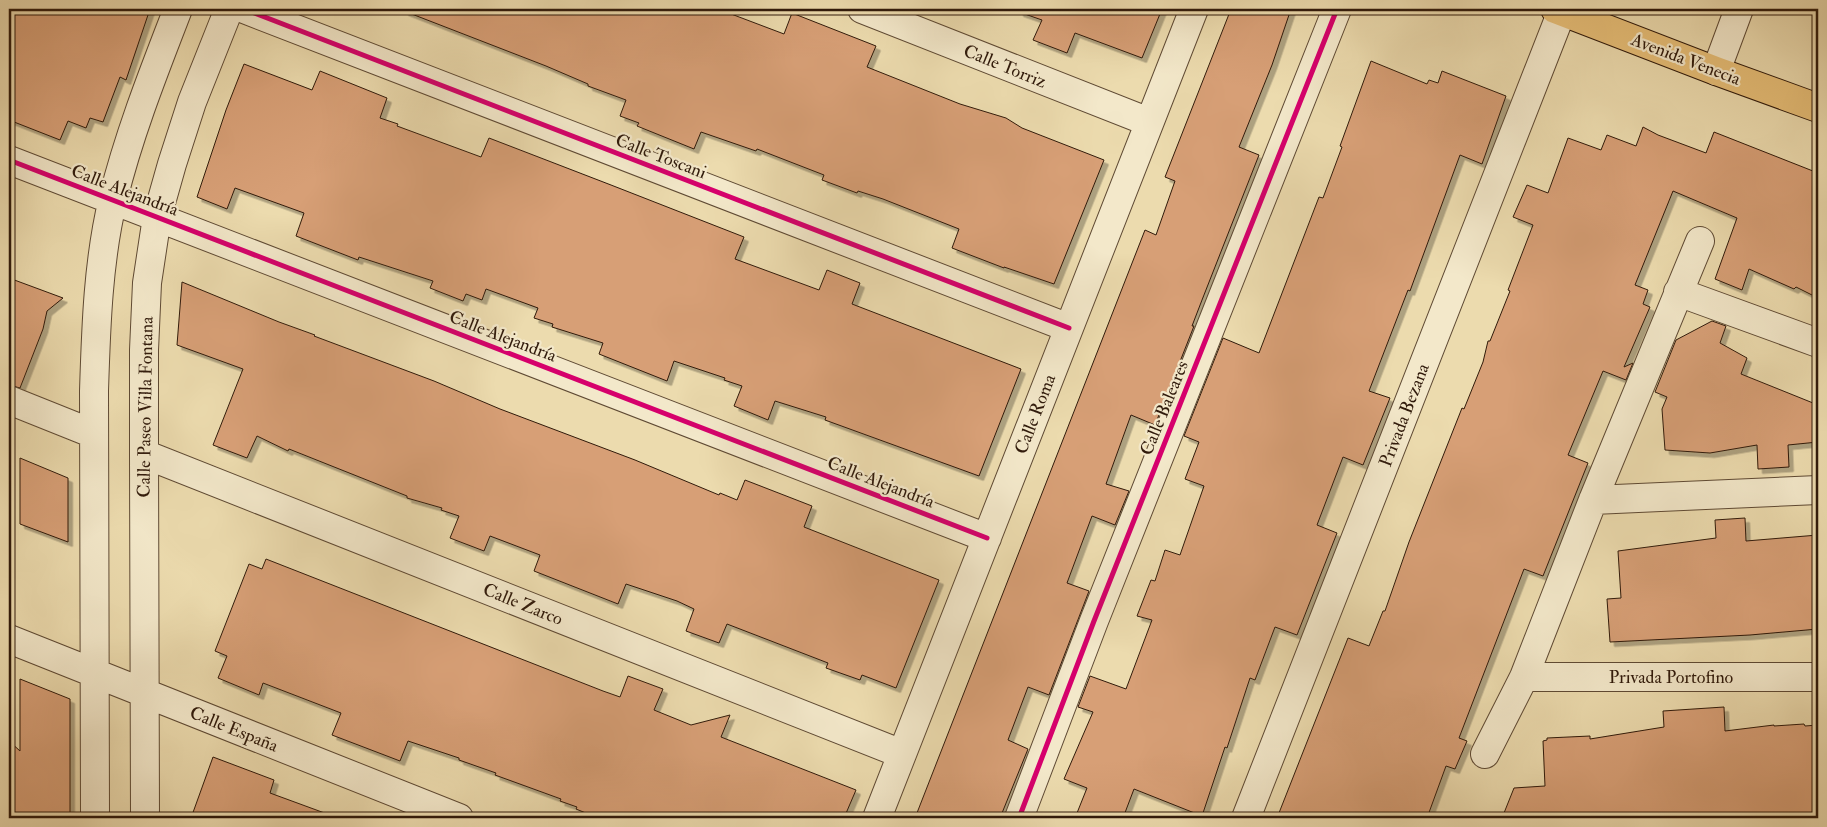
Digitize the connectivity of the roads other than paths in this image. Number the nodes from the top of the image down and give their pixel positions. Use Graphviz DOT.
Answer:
graph roads {
  1 [pos="178,9"];
  2 [pos="229,9"];
  3 [pos="244,9"];
  4 [pos="862,9"];
  5 [pos="1194,9"];
  6 [pos="1337,9"];
  7 [pos="1739,9"];
  8 [pos="1558,10"];
  9 [pos="1716,71"];
  10 [pos="1818,108"];
  11 [pos="1149,122"];
  12 [pos="9,160"];
  13 [pos="113,200"];
  14 [pos="157,218"];
  15 [pos="1700,242"];
  16 [pos="1678,292"];
  17 [pos="1069,328"];
  18 [pos="1818,344"];
  19 [pos="9,400"];
  20 [pos="94,434"];
  21 [pos="144,454"];
  22 [pos="1818,490"];
  23 [pos="1593,500"];
  24 [pos="987,538"];
  25 [pos="9,639"];
  26 [pos="95,673"];
  27 [pos="1524,677"];
  28 [pos="1818,677"];
  29 [pos="144,693"];
  30 [pos="902,754"];
  31 [pos="1484,754"];
  32 [pos="95,818"];
  33 [pos="145,818"];
  34 [pos="459,818"];
  35 [pos="877,818"];
  36 [pos="1019,818"];
  37 [pos="1246,818"];
  1 -- 13 [label="street"];
  2 -- 14 [label="street, Calle Paseo Villa Fontana"];
  3 -- 17 [label="street, Calle Toscani"];
  4 -- 11 [label="street, Calle Torriz"];
  5 -- 11 [label="street, Calle Roma"];
  6 -- 36 [label="street, Calle Baleares"];
  7 -- 9 [label="street"];
  8 -- 9 [label="main road, Avenida Venecia"];
  8 -- 37 [label="street, Privada Bezana"];
  9 -- 10 [label="main road, Avenida Venecia"];
  11 -- 17 [label="street, Calle Roma"];
  12 -- 13 [label="street, Calle Alejandría"];
  13 -- 14 [label="street, Calle Alejandría"];
  13 -- 20 [label="street"];
  14 -- 21 [label="street, Calle Paseo Villa Fontana"];
  14 -- 24 [label="street, Calle Alejandría"];
  15 -- 16 [label="street"];
  16 -- 18 [label="street"];
  16 -- 23 [label="street"];
  17 -- 24 [label="street, Calle Roma"];
  19 -- 20 [label="street"];
  20 -- 26 [label="street"];
  21 -- 29 [label="street, Calle Paseo Villa Fontana"];
  21 -- 30 [label="street, Calle Zarco"];
  22 -- 23 [label="street"];
  23 -- 27 [label="street"];
  24 -- 30 [label="street, Calle Roma"];
  25 -- 26 [label="street, Calle España"];
  26 -- 29 [label="street, Calle España"];
  26 -- 32 [label="street"];
  27 -- 28 [label="street, Privada Portofino"];
  27 -- 31 [label="street"];
  29 -- 33 [label="street, Calle Paseo Villa Fontana"];
  29 -- 34 [label="street, Calle España"];
  30 -- 35 [label="street, Calle Roma"];
}
